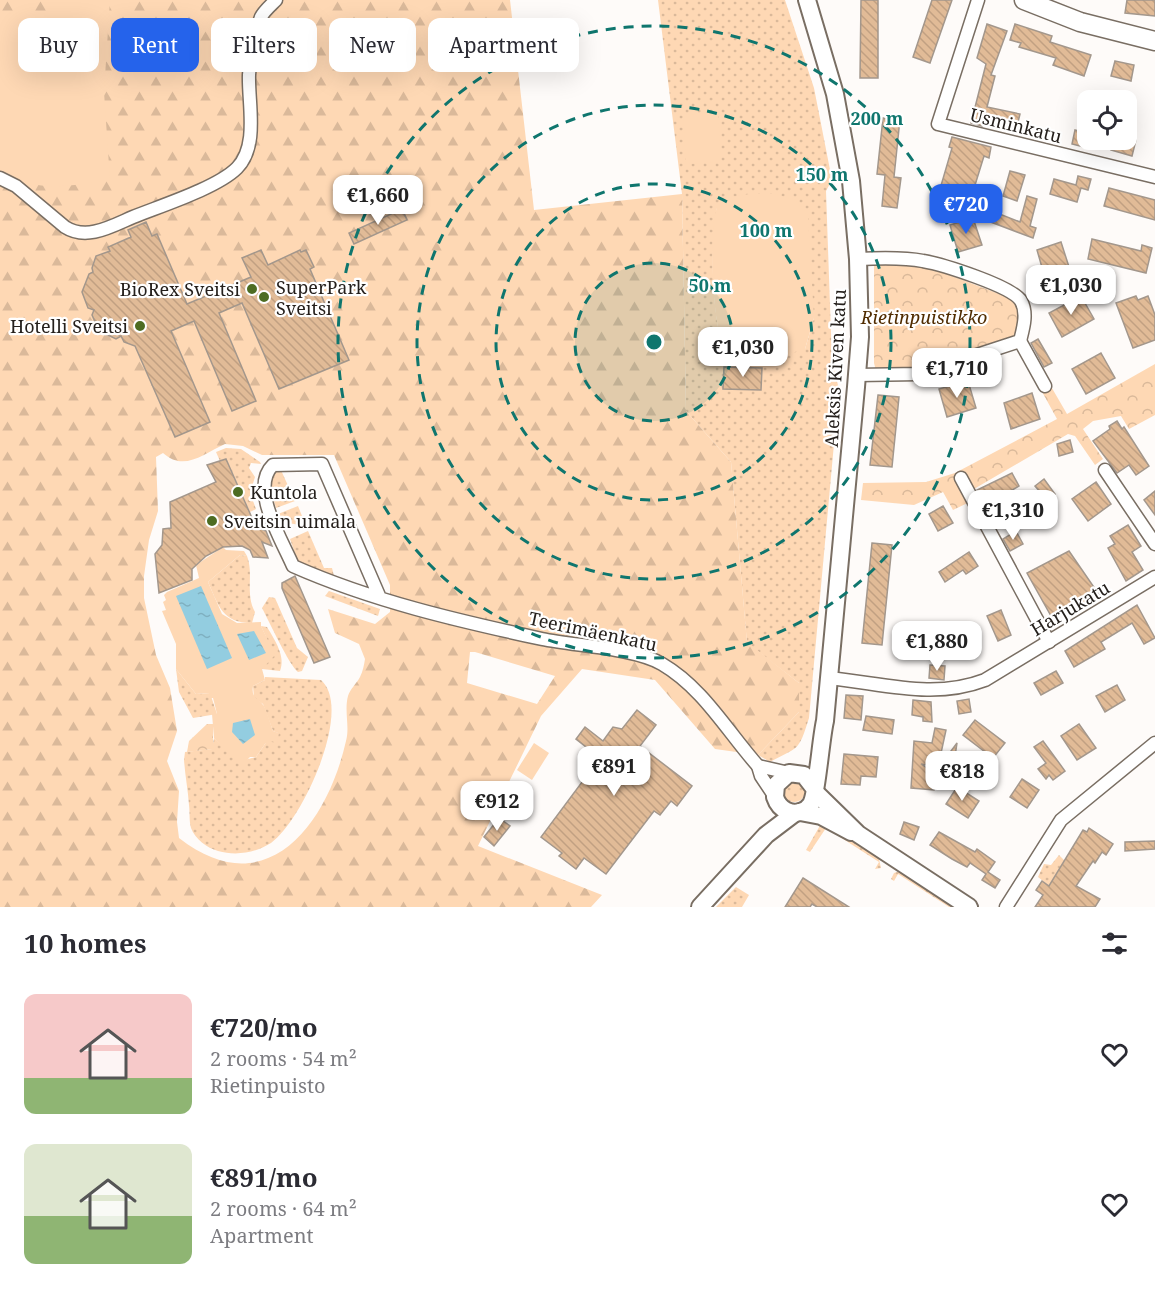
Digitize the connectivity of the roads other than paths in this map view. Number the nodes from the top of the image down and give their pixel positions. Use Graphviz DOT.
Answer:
graph roads {
  1 [pos="276,0"];
  2 [pos="807,0"];
  3 [pos="978,0"];
  4 [pos="1024,0"];
  5 [pos="1155,41"];
  6 [pos="1155,177"];
  7 [pos="0,178"];
  8 [pos="858,259"];
  9 [pos="1020,342"];
  10 [pos="857,375"];
  11 [pos="1045,386"];
  12 [pos="1105,470"];
  13 [pos="961,478"];
  14 [pos="1155,544"];
  15 [pos="1155,577"];
  16 [pos="380,598"];
  17 [pos="1049,642"];
  18 [pos="828,678"];
  19 [pos="819,742"];
  20 [pos="1155,743"];
  21 [pos="759,766"];
  22 [pos="791,773"];
  23 [pos="814,790"];
  24 [pos="776,799"];
  25 [pos="797,812"];
  26 [pos="858,834"];
  27 [pos="766,835"];
  28 [pos="699,907"];
  29 [pos="969,907"];
  30 [pos="1006,907"];
  1 -- 7 [label="street"];
  2 -- 8 [label="street, Aleksis Kiven katu"];
  3 -- 6 [label="street, Usminkatu"];
  4 -- 5 [label="main road"];
  8 -- 9 [label="street"];
  8 -- 10 [label="street, Aleksis Kiven katu"];
  9 -- 10 [label="street"];
  9 -- 11 [label="street"];
  10 -- 18 [label="street, Aleksis Kiven katu"];
  12 -- 14 [label="street"];
  13 -- 17 [label="street"];
  15 -- 17 [label="street, Harjukatu"];
  16 -- 16 [label="street, Teerimäenkatu"];
  16 -- 21 [label="street, Teerimäenkatu"];
  17 -- 18 [label="street, Harjukatu"];
  18 -- 19 [label="street, Aleksis Kiven katu"];
  19 -- 22 [label="street, Aleksis Kiven katu"];
  19 -- 23 [label="street, Aleksis Kiven katu"];
  20 -- 30 [label="street"];
  21 -- 22 [label="street"];
  21 -- 24 [label="street, Teerimäenkatu"];
  22 -- 23 [label="street"];
  22 -- 24 [label="street"];
  23 -- 25 [label="street"];
  23 -- 26 [label="street"];
  24 -- 25 [label="street"];
  24 -- 27 [label="street"];
  25 -- 26 [label="street"];
  25 -- 27 [label="street"];
  26 -- 29 [label="street"];
  27 -- 28 [label="street"];
}
